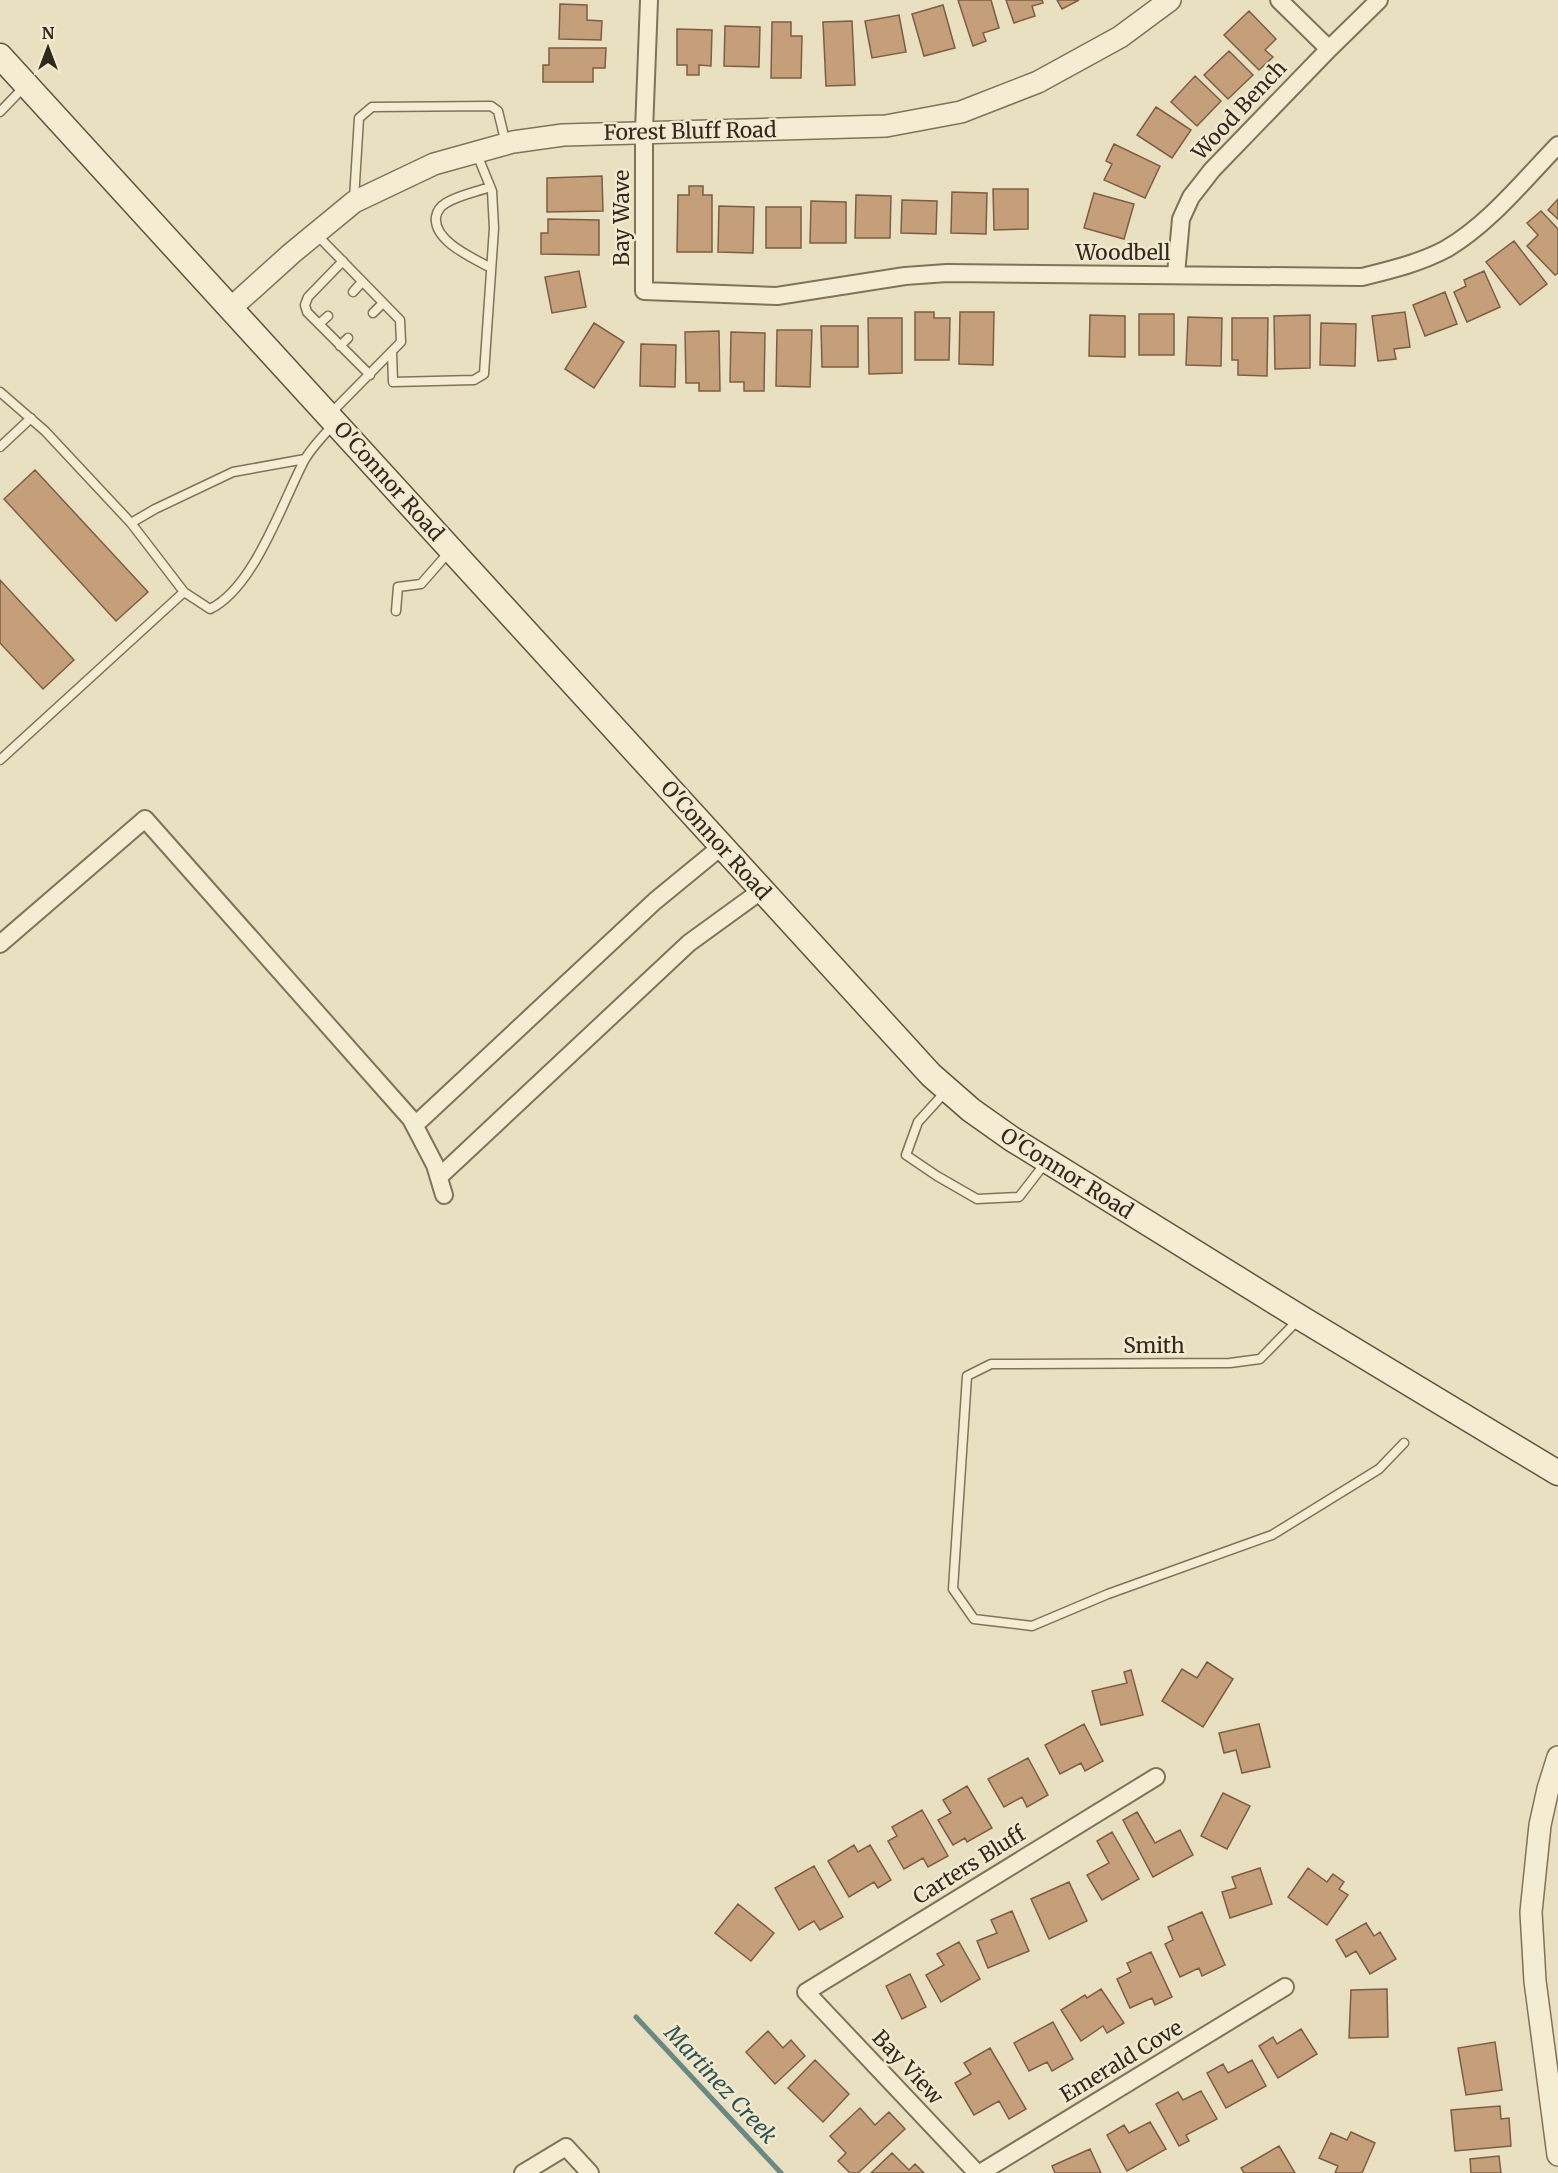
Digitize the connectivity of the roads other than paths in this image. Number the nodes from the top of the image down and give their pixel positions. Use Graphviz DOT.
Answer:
graph roads {
  1 [pos="649,0"];
  2 [pos="1170,0"];
  3 [pos="1279,0"];
  4 [pos="1379,0"];
  5 [pos="1329,49"];
  6 [pos="0,56"];
  7 [pos="26,85"];
  8 [pos="0,112"];
  9 [pos="644,131"];
  10 [pos="506,144"];
  11 [pos="1558,145"];
  12 [pos="476,152"];
  13 [pos="490,187"];
  14 [pos="354,202"];
  15 [pos="316,233"];
  16 [pos="343,261"];
  17 [pos="491,268"];
  18 [pos="1176,274"];
  19 [pos="362,282"];
  20 [pos="644,291"];
  21 [pos="353,292"];
  22 [pos="383,303"];
  23 [pos="231,308"];
  24 [pos="373,314"];
  25 [pos="328,316"];
  26 [pos="319,324"];
  27 [pos="348,338"];
  28 [pos="340,345"];
  29 [pos="392,352"];
  30 [pos="370,375"];
  31 [pos="0,392"];
  32 [pos="31,418"];
  33 [pos="332,419"];
  34 [pos="0,447"];
  35 [pos="305,459"];
  36 [pos="130,523"];
  37 [pos="451,550"];
  38 [pos="184,592"];
  39 [pos="396,611"];
  40 [pos="0,760"];
  41 [pos="722,846"];
  42 [pos="762,890"];
  43 [pos="0,944"];
  44 [pos="948,1090"];
  45 [pos="415,1125"];
  46 [pos="1047,1161"];
  47 [pos="439,1177"];
  48 [pos="444,1195"];
  49 [pos="1300,1318"];
  50 [pos="1404,1443"];
  51 [pos="1558,1473"];
  52 [pos="1558,1757"];
  53 [pos="1156,1777"];
  54 [pos="1285,1987"];
  55 [pos="806,1992"];
  56 [pos="1552,2058"];
  57 [pos="1558,2155"];
  58 [pos="523,2173"];
  59 [pos="590,2173"];
  60 [pos="979,2173"];
  1 -- 9 [label="street, Bay Wave"];
  2 -- 9 [label="street, Forest Bluff Road"];
  3 -- 5 [label="street"];
  4 -- 5 [label="street, Wood Bench"];
  5 -- 18 [label="street, Wood Bench"];
  6 -- 7 [label="main road, O'Connor Road"];
  7 -- 8 [label="lane"];
  7 -- 23 [label="main road, O'Connor Road"];
  9 -- 10 [label="street, Forest Bluff Road"];
  9 -- 20 [label="street, Bay Wave"];
  10 -- 12 [label="street, Forest Bluff Road"];
  10 -- 14 [label="lane"];
  11 -- 18 [label="street, Woodbell"];
  12 -- 13 [label="lane"];
  12 -- 14 [label="street, Forest Bluff Road"];
  13 -- 17 [label="lane"];
  13 -- 17 [label="lane"];
  14 -- 15 [label="street, Forest Bluff Road"];
  15 -- 16 [label="lane"];
  15 -- 23 [label="street, Forest Bluff Road"];
  16 -- 19 [label="lane"];
  16 -- 26 [label="lane"];
  17 -- 29 [label="lane"];
  18 -- 20 [label="street, Woodbell"];
  19 -- 21 [label="lane"];
  19 -- 22 [label="lane"];
  22 -- 24 [label="lane"];
  22 -- 29 [label="lane"];
  23 -- 33 [label="main road, O'Connor Road"];
  25 -- 26 [label="lane"];
  26 -- 28 [label="lane"];
  27 -- 28 [label="lane"];
  28 -- 30 [label="lane"];
  29 -- 30 [label="lane"];
  30 -- 33 [label="lane"];
  31 -- 32 [label="lane"];
  32 -- 34 [label="lane"];
  32 -- 36 [label="lane"];
  33 -- 35 [label="lane"];
  33 -- 37 [label="main road, O'Connor Road"];
  35 -- 36 [label="lane"];
  35 -- 38 [label="lane"];
  36 -- 38 [label="lane"];
  37 -- 39 [label="lane"];
  37 -- 41 [label="main road, O'Connor Road"];
  38 -- 40 [label="lane"];
  41 -- 42 [label="main road, O'Connor Road"];
  41 -- 45 [label="street"];
  42 -- 44 [label="main road, O'Connor Road"];
  42 -- 47 [label="street"];
  43 -- 45 [label="street"];
  44 -- 46 [label="main road, O'Connor Road"];
  44 -- 46 [label="lane"];
  45 -- 47 [label="street"];
  46 -- 49 [label="main road, O'Connor Road"];
  47 -- 48 [label="street"];
  49 -- 50 [label="lane, Smith"];
  49 -- 51 [label="main road, O'Connor Road"];
  52 -- 56 [label="street"];
  53 -- 55 [label="street, Carters Bluff"];
  54 -- 60 [label="street, Emerald Cove"];
  55 -- 60 [label="street, Bay View"];
  56 -- 57 [label="street"];
  58 -- 59 [label="street"];
}
